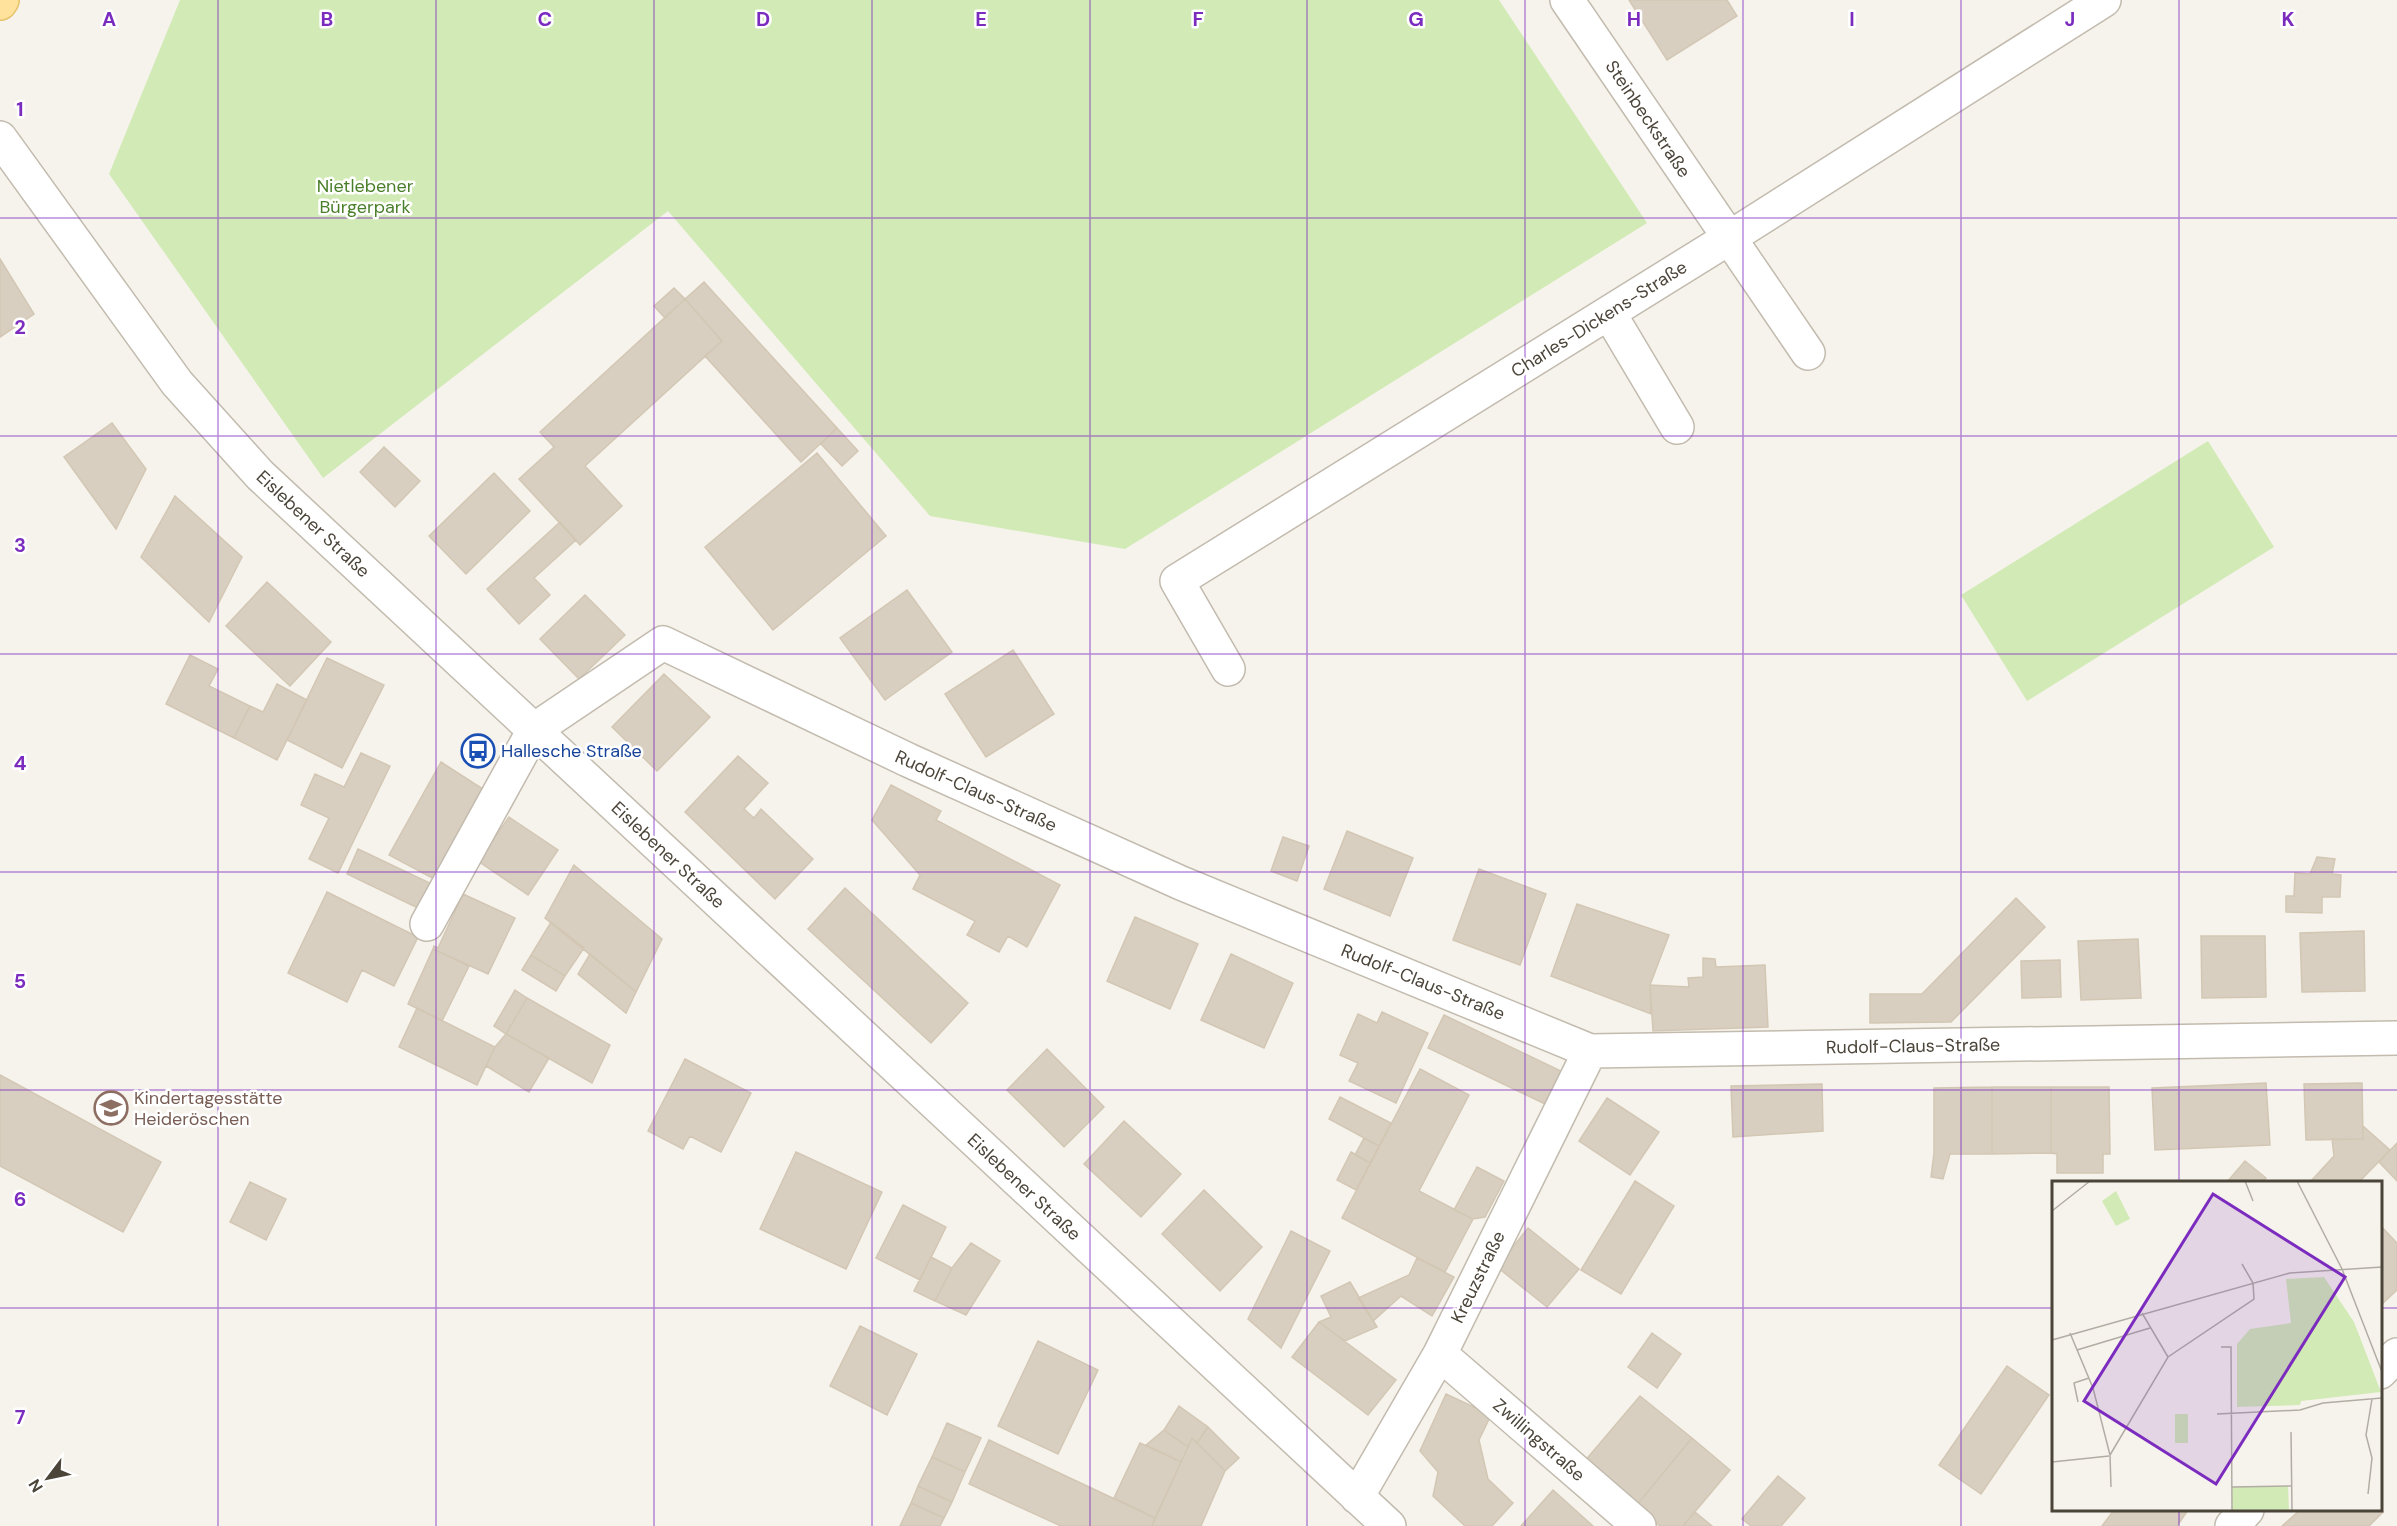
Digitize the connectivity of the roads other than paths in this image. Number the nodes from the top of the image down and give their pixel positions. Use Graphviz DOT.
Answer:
graph roads {
  1 [pos="1567,0"];
  2 [pos="2103,0"];
  3 [pos="0,138"];
  4 [pos="1729,238"];
  5 [pos="1609,313"];
  6 [pos="1808,353"];
  7 [pos="1677,427"];
  8 [pos="1228,669"];
  9 [pos="534,730"];
  10 [pos="427,924"];
  11 [pos="2397,1038"];
  12 [pos="1590,1051"];
  13 [pos="1440,1354"];
  14 [pos="2397,1355"];
  15 [pos="2382,1370"];
  16 [pos="1358,1497"];
  17 [pos="2245,1511"];
  18 [pos="1389,1526"];
  19 [pos="1639,1526"];
  20 [pos="2232,1526"];
  1 -- 4 [label="street, Steinbeckstraße"];
  2 -- 4 [label="street, Charles-Dickens-Straße"];
  3 -- 9 [label="street, Eislebener Straße"];
  4 -- 5 [label="street, Charles-Dickens-Straße"];
  4 -- 6 [label="street, Steinbeckstraße"];
  5 -- 7 [label="street"];
  5 -- 8 [label="street, Charles-Dickens-Straße"];
  9 -- 10 [label="street"];
  9 -- 12 [label="street, Rudolf-Claus-Straße"];
  9 -- 16 [label="street, Eislebener Straße"];
  11 -- 12 [label="street, Rudolf-Claus-Straße"];
  12 -- 13 [label="street, Kreuzstraße"];
  13 -- 16 [label="street, Kreuzstraße"];
  13 -- 19 [label="street, Zwillingstraße"];
  14 -- 15 [label="street"];
  16 -- 18 [label="street, Eislebener Straße"];
  17 -- 20 [label="street"];
}
